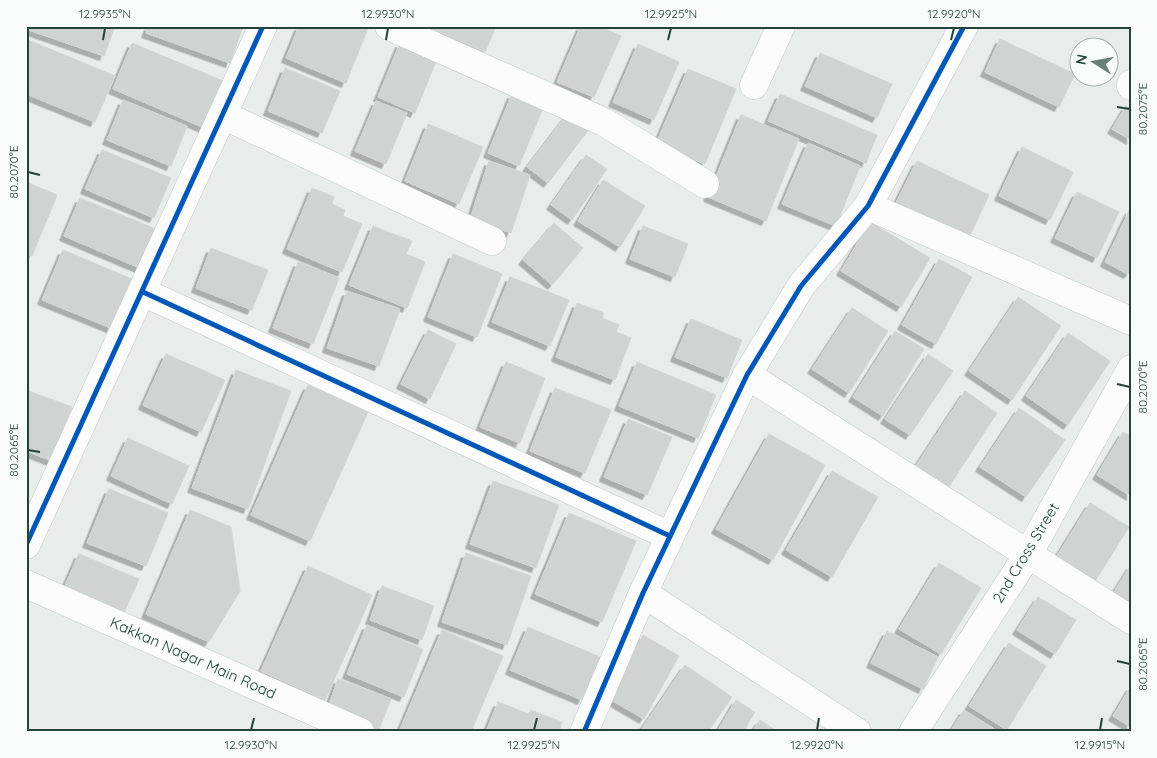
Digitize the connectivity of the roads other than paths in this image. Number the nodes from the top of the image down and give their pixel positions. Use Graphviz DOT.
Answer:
graph roads {
  1 [pos="263,26"];
  2 [pos="389,26"];
  3 [pos="781,26"];
  4 [pos="964,26"];
  5 [pos="754,85"];
  6 [pos="223,115"];
  7 [pos="705,184"];
  8 [pos="868,206"];
  9 [pos="492,241"];
  10 [pos="143,292"];
  11 [pos="1131,321"];
  12 [pos="1131,369"];
  13 [pos="747,375"];
  14 [pos="670,536"];
  15 [pos="26,546"];
  16 [pos="1027,556"];
  17 [pos="26,584"];
  18 [pos="643,593"];
  19 [pos="1131,620"];
  20 [pos="360,732"];
  21 [pos="584,732"];
  22 [pos="857,732"];
  23 [pos="913,732"];
  1 -- 6 [label="street"];
  2 -- 7 [label="street"];
  3 -- 5 [label="street"];
  4 -- 8 [label="street"];
  6 -- 9 [label="street"];
  6 -- 10 [label="street"];
  8 -- 11 [label="street"];
  8 -- 13 [label="street"];
  10 -- 14 [label="street"];
  10 -- 15 [label="street"];
  12 -- 16 [label="street, 2nd Cross Street"];
  13 -- 14 [label="street"];
  13 -- 16 [label="street"];
  14 -- 18 [label="street"];
  16 -- 19 [label="street"];
  16 -- 23 [label="street, 2nd Cross Street"];
  17 -- 20 [label="street, Kakkan Nagar Main Road"];
  18 -- 21 [label="street"];
  18 -- 22 [label="street"];
}
